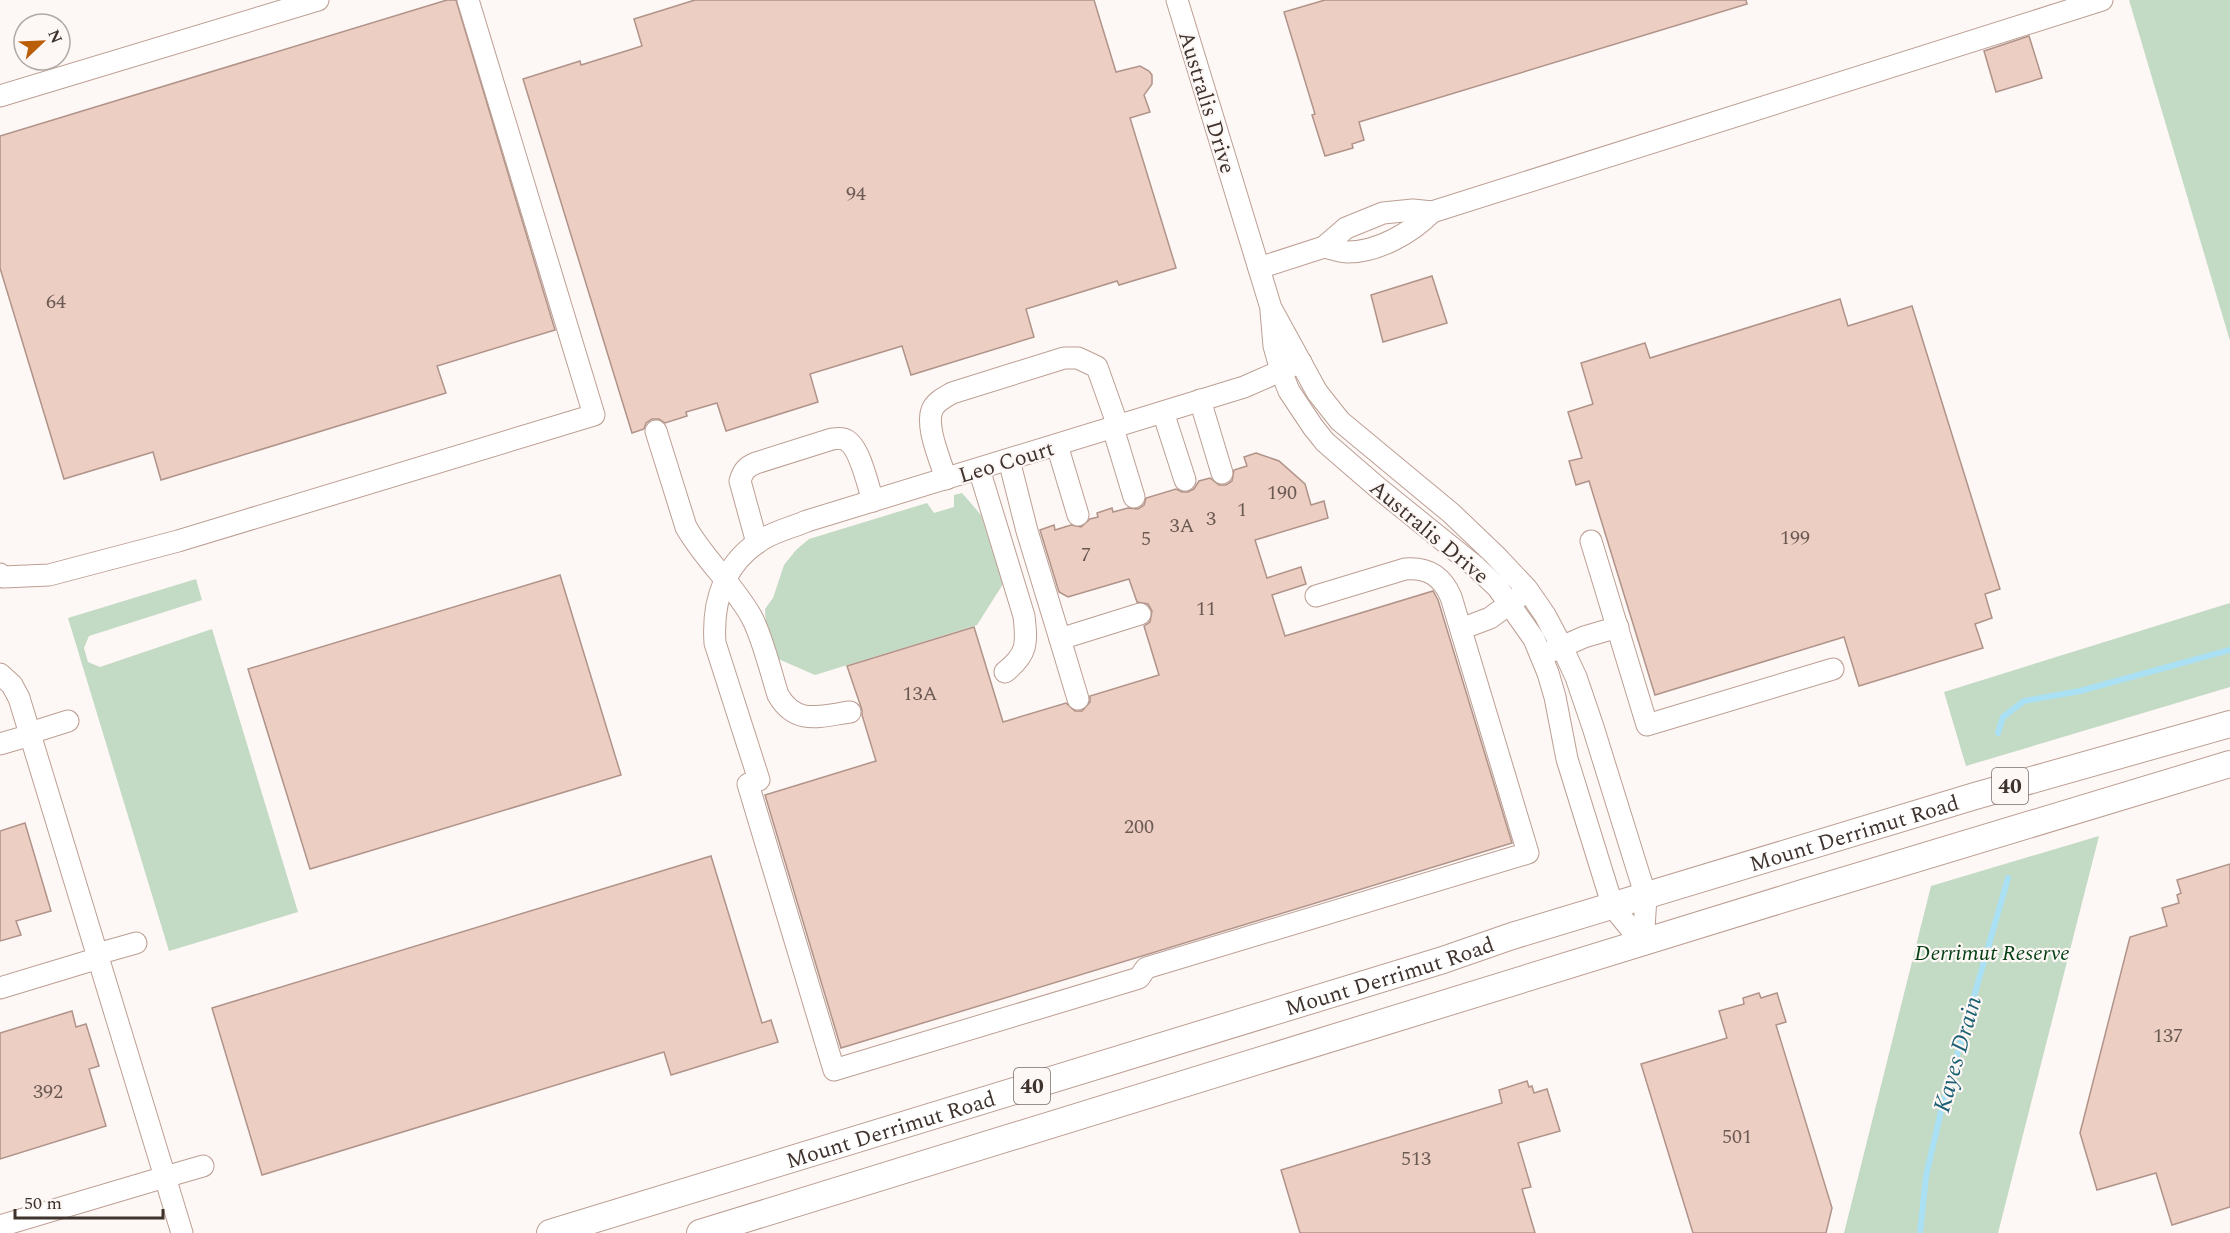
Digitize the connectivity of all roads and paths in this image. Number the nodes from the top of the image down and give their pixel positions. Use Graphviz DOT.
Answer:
graph roads {
  1 [pos="318,0"];
  2 [pos="468,0"];
  3 [pos="1177,0"];
  4 [pos="2102,0"];
  5 [pos="0,96"];
  6 [pos="1432,212"];
  7 [pos="1324,247"];
  8 [pos="1259,268"];
  9 [pos="1271,308"];
  10 [pos="1301,362"];
  11 [pos="1281,371"];
  12 [pos="1200,400"];
  13 [pos="1164,412"];
  14 [pos="1116,427"];
  15 [pos="656,431"];
  16 [pos="1057,445"];
  17 [pos="1009,460"];
  18 [pos="979,469"];
  19 [pos="1222,473"];
  20 [pos="946,479"];
  21 [pos="1185,480"];
  22 [pos="1134,497"];
  23 [pos="873,501"];
  24 [pos="1078,515"];
  25 [pos="1591,540"];
  26 [pos="758,543"];
  27 [pos="0,574"];
  28 [pos="725,577"];
  29 [pos="1527,589"];
  30 [pos="1316,596"];
  31 [pos="1509,604"];
  32 [pos="1140,614"];
  33 [pos="1618,627"];
  34 [pos="1461,629"];
  35 [pos="1060,639"];
  36 [pos="1562,647"];
  37 [pos="1541,656"];
  38 [pos="1833,669"];
  39 [pos="1005,672"];
  40 [pos="0,674"];
  41 [pos="1078,699"];
  42 [pos="850,712"];
  43 [pos="68,721"];
  44 [pos="2230,724"];
  45 [pos="30,734"];
  46 [pos="0,744"];
  47 [pos="2230,764"];
  48 [pos="1646,897"];
  49 [pos="1613,907"];
  50 [pos="136,943"];
  51 [pos="1643,944"];
  52 [pos="98,956"];
  53 [pos="0,988"];
  54 [pos="203,1166"];
  55 [pos="165,1176"];
  56 [pos="0,1226"];
  57 [pos="182,1233"];
  58 [pos="550,1233"];
  59 [pos="700,1233"];
  1 -- 5 [label="street"];
  2 -- 27 [label="street"];
  3 -- 8 [label="street, Australis Drive"];
  4 -- 6 [label="street"];
  6 -- 7 [label="street"];
  6 -- 7 [label="street"];
  7 -- 8 [label="street"];
  8 -- 9 [label="street, Australis Drive"];
  9 -- 10 [label="street, Australis Drive"];
  9 -- 11 [label="street, Australis Drive"];
  10 -- 11 [label="street, Leo Court"];
  10 -- 29 [label="street, Australis Drive"];
  11 -- 12 [label="street, Leo Court"];
  11 -- 31 [label="street, Australis Drive"];
  12 -- 13 [label="street, Leo Court"];
  12 -- 19 [label="street"];
  13 -- 14 [label="street, Leo Court"];
  13 -- 21 [label="street"];
  14 -- 16 [label="street, Leo Court"];
  14 -- 20 [label="street"];
  14 -- 22 [label="street"];
  15 -- 28 [label="street"];
  16 -- 17 [label="street, Leo Court"];
  16 -- 24 [label="street"];
  17 -- 18 [label="street, Leo Court"];
  17 -- 35 [label="street"];
  18 -- 20 [label="street, Leo Court"];
  18 -- 39 [label="street"];
  20 -- 23 [label="street, Leo Court"];
  23 -- 26 [label="street, Leo Court"];
  23 -- 26 [label="street"];
  25 -- 33 [label="street"];
  26 -- 28 [label="street, Leo Court"];
  28 -- 34 [label="street"];
  28 -- 42 [label="street"];
  29 -- 31 [label="street"];
  29 -- 36 [label="street, Australis Drive"];
  30 -- 34 [label="street"];
  31 -- 34 [label="street"];
  31 -- 37 [label="street, Australis Drive"];
  32 -- 35 [label="street"];
  33 -- 36 [label="street"];
  33 -- 38 [label="street"];
  35 -- 41 [label="street"];
  36 -- 37 [label="street"];
  36 -- 48 [label="street, Australis Drive"];
  37 -- 49 [label="street, Australis Drive"];
  40 -- 45 [label="street"];
  43 -- 45 [label="street"];
  44 -- 48 [label="main road, Mount Derrimut Road / 40"];
  45 -- 46 [label="street"];
  45 -- 52 [label="street"];
  47 -- 51 [label="main road, Mount Derrimut Road / 40"];
  48 -- 49 [label="main road, Mount Derrimut Road / 40"];
  48 -- 51 [label="street"];
  49 -- 51 [label="street"];
  49 -- 58 [label="main road, Mount Derrimut Road / 40"];
  50 -- 52 [label="street"];
  51 -- 59 [label="main road, Mount Derrimut Road / 40"];
  52 -- 53 [label="street"];
  52 -- 55 [label="street"];
  54 -- 55 [label="street"];
  55 -- 56 [label="street"];
  55 -- 57 [label="street"];
}
